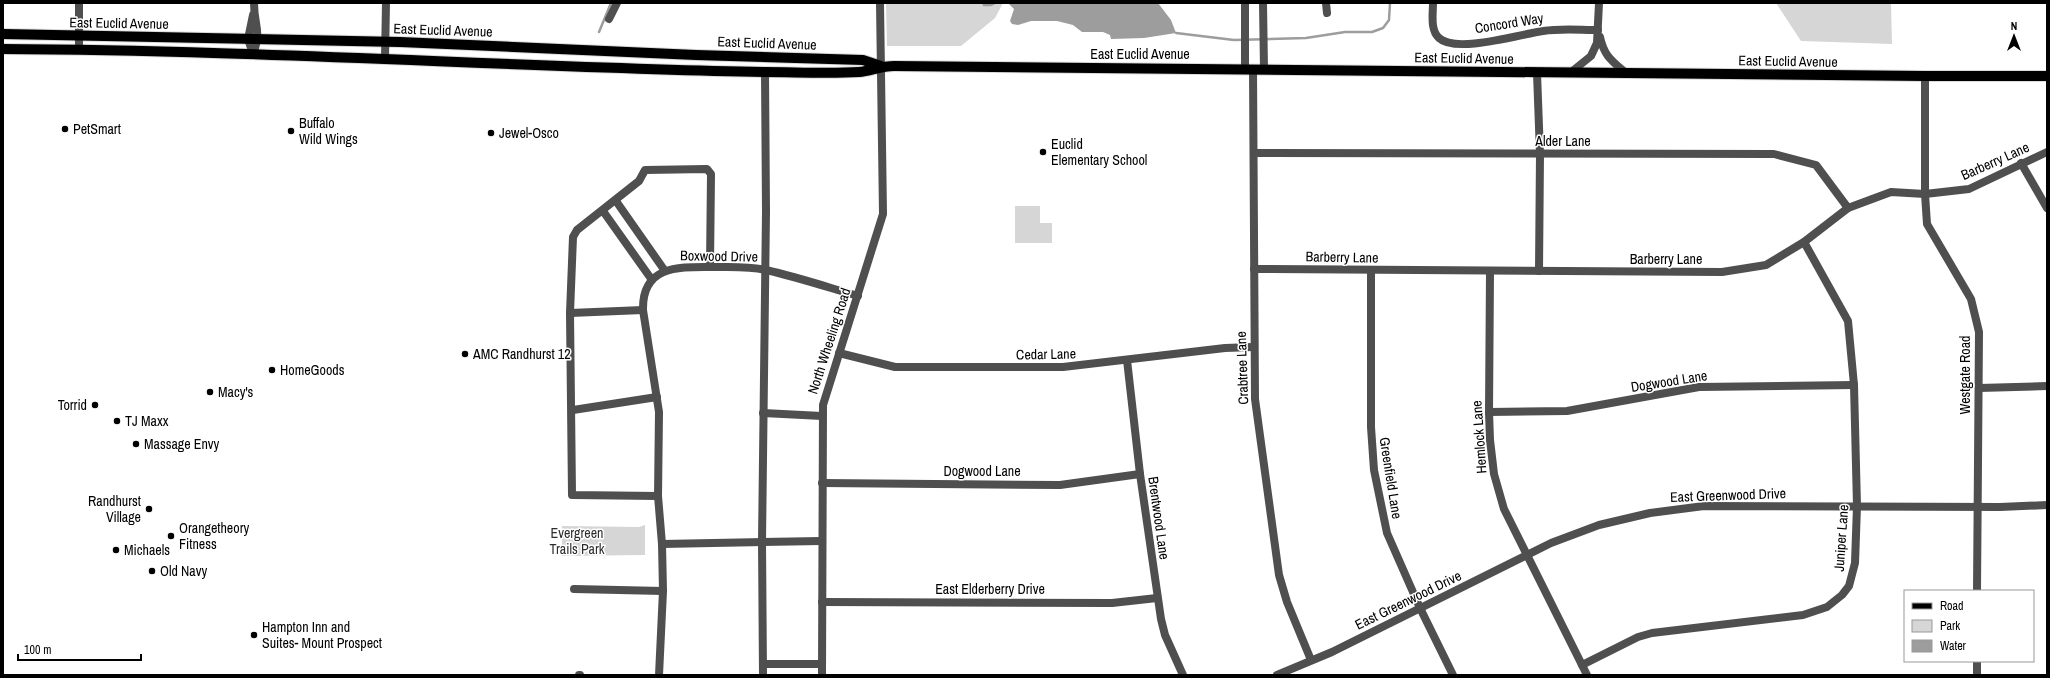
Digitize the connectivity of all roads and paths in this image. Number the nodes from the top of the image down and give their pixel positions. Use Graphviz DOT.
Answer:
graph roads {
  1 [pos="79,3"];
  2 [pos="254,3"];
  3 [pos="386,3"];
  4 [pos="617,3"];
  5 [pos="880,3"];
  6 [pos="1245,3"];
  7 [pos="1263,3"];
  8 [pos="1326,3"];
  9 [pos="1433,3"];
  10 [pos="1599,3"];
  11 [pos="1327,13"];
  12 [pos="254,14"];
  13 [pos="608,19"];
  14 [pos="1598,30"];
  15 [pos="3,34"];
  16 [pos="79,36"];
  17 [pos="248,40"];
  18 [pos="259,40"];
  19 [pos="385,42"];
  20 [pos="3,49"];
  21 [pos="79,50"];
  22 [pos="254,54"];
  23 [pos="385,58"];
  24 [pos="881,66"];
  25 [pos="1249,69"];
  26 [pos="1264,69"];
  27 [pos="765,72"];
  28 [pos="1538,73"];
  29 [pos="1570,73"];
  30 [pos="1626,74"];
  31 [pos="1926,76"];
  32 [pos="2047,76"];
  33 [pos="2047,152"];
  34 [pos="1254,153"];
  35 [pos="1540,154"];
  36 [pos="2021,163"];
  37 [pos="1925,194"];
  38 [pos="616,200"];
  39 [pos="1848,208"];
  40 [pos="2047,208"];
  41 [pos="603,211"];
  42 [pos="1804,242"];
  43 [pos="710,267"];
  44 [pos="1254,268"];
  45 [pos="765,269"];
  46 [pos="665,271"];
  47 [pos="1371,271"];
  48 [pos="1539,271"];
  49 [pos="1490,272"];
  50 [pos="652,280"];
  51 [pos="858,296"];
  52 [pos="643,310"];
  53 [pos="570,313"];
  54 [pos="1253,347"];
  55 [pos="839,353"];
  56 [pos="1127,360"];
  57 [pos="1854,385"];
  58 [pos="2047,386"];
  59 [pos="1979,388"];
  60 [pos="657,397"];
  61 [pos="573,410"];
  62 [pos="1489,412"];
  63 [pos="764,413"];
  64 [pos="822,416"];
  65 [pos="1140,474"];
  66 [pos="822,483"];
  67 [pos="658,496"];
  68 [pos="2047,505"];
  69 [pos="1857,506"];
  70 [pos="1977,506"];
  71 [pos="821,541"];
  72 [pos="762,542"];
  73 [pos="662,544"];
  74 [pos="1526,556"];
  75 [pos="574,589"];
  76 [pos="1977,590"];
  77 [pos="663,591"];
  78 [pos="1157,598"];
  79 [pos="822,602"];
  80 [pos="1420,608"];
  81 [pos="1311,660"];
  82 [pos="1977,662"];
  83 [pos="763,664"];
  84 [pos="822,664"];
  85 [pos="1582,665"];
  86 [pos="659,675"];
  87 [pos="763,675"];
  88 [pos="822,675"];
  89 [pos="1183,675"];
  90 [pos="1277,675"];
  91 [pos="1453,675"];
  92 [pos="1587,675"];
  93 [pos="1977,675"];
  1 -- 16 [label="street"];
  2 -- 12 [label="street"];
  3 -- 19 [label="street"];
  4 -- 13 [label="street"];
  5 -- 24 [label="street, North Wheeling Road"];
  6 -- 25 [label="street, Crabtree Lane"];
  7 -- 26 [label="street"];
  8 -- 11 [label="street"];
  9 -- 14 [label="street, Concord Way"];
  10 -- 14 [label="street"];
  12 -- 17 [label="street"];
  12 -- 18 [label="street"];
  14 -- 29 [label="street"];
  14 -- 30 [label="street"];
  15 -- 16 [label="main road, East Euclid Avenue"];
  16 -- 17 [label="main road, East Euclid Avenue"];
  16 -- 21 [label="street"];
  17 -- 18 [label="main road, East Euclid Avenue"];
  17 -- 22 [label="street"];
  18 -- 19 [label="main road, East Euclid Avenue"];
  18 -- 22 [label="street"];
  19 -- 23 [label="street"];
  19 -- 24 [label="main road, East Euclid Avenue"];
  20 -- 21 [label="main road, East Euclid Avenue"];
  21 -- 22 [label="main road, East Euclid Avenue"];
  22 -- 23 [label="main road, East Euclid Avenue"];
  23 -- 27 [label="main road, East Euclid Avenue"];
  24 -- 25 [label="main road, East Euclid Avenue"];
  24 -- 27 [label="main road, East Euclid Avenue"];
  24 -- 51 [label="street, North Wheeling Road"];
  25 -- 26 [label="main road, East Euclid Avenue"];
  25 -- 34 [label="street, Crabtree Lane"];
  26 -- 28 [label="main road, East Euclid Avenue"];
  27 -- 45 [label="street"];
  28 -- 29 [label="main road, East Euclid Avenue"];
  28 -- 35 [label="street"];
  29 -- 30 [label="main road, East Euclid Avenue"];
  30 -- 31 [label="main road, East Euclid Avenue"];
  31 -- 32 [label="main road, East Euclid Avenue"];
  31 -- 37 [label="street, Westgate Road"];
  33 -- 36 [label="street, Barberry Lane"];
  34 -- 35 [label="street, Alder Lane"];
  34 -- 44 [label="street, Crabtree Lane"];
  35 -- 39 [label="street, Alder Lane"];
  35 -- 48 [label="street"];
  36 -- 37 [label="street, Barberry Lane"];
  36 -- 40 [label="street"];
  37 -- 39 [label="street, Barberry Lane"];
  37 -- 59 [label="street, Westgate Road"];
  38 -- 41 [label="street"];
  38 -- 43 [label="street"];
  38 -- 46 [label="street"];
  39 -- 42 [label="street, Barberry Lane"];
  41 -- 50 [label="street"];
  41 -- 53 [label="street"];
  42 -- 48 [label="street, Barberry Lane"];
  42 -- 57 [label="street, Juniper Lane"];
  43 -- 45 [label="street, Boxwood Drive"];
  43 -- 46 [label="street, Boxwood Drive"];
  44 -- 47 [label="street, Barberry Lane"];
  44 -- 54 [label="street, Crabtree Lane"];
  45 -- 51 [label="street, Boxwood Drive"];
  45 -- 63 [label="street"];
  46 -- 50 [label="street, Boxwood Drive"];
  47 -- 49 [label="street, Barberry Lane"];
  47 -- 80 [label="street, Greenfield Lane"];
  48 -- 49 [label="street, Barberry Lane"];
  49 -- 62 [label="street, Hemlock Lane"];
  50 -- 52 [label="street, Boxwood Drive"];
  51 -- 55 [label="street, North Wheeling Road"];
  52 -- 53 [label="street"];
  52 -- 60 [label="street, Boxwood Drive"];
  53 -- 61 [label="street"];
  54 -- 56 [label="street, Cedar Lane"];
  54 -- 81 [label="street, Crabtree Lane"];
  55 -- 56 [label="street, Cedar Lane"];
  55 -- 64 [label="street, North Wheeling Road"];
  56 -- 65 [label="street, Brentwood Lane"];
  57 -- 62 [label="street, Dogwood Lane"];
  57 -- 69 [label="street, Juniper Lane"];
  58 -- 59 [label="street"];
  59 -- 70 [label="street, Westgate Road"];
  60 -- 61 [label="street"];
  60 -- 67 [label="street, Boxwood Drive"];
  61 -- 67 [label="street"];
  62 -- 74 [label="street, Hemlock Lane"];
  63 -- 64 [label="street"];
  63 -- 72 [label="street"];
  64 -- 66 [label="street, North Wheeling Road"];
  65 -- 66 [label="street, Dogwood Lane"];
  65 -- 78 [label="street, Brentwood Lane"];
  66 -- 71 [label="street, North Wheeling Road"];
  67 -- 73 [label="street, Boxwood Drive"];
  68 -- 70 [label="street, East Greenwood Drive"];
  69 -- 70 [label="street, East Greenwood Drive"];
  69 -- 74 [label="street, East Greenwood Drive"];
  69 -- 85 [label="street, Juniper Lane"];
  70 -- 76 [label="street, Westgate Road"];
  71 -- 72 [label="street"];
  71 -- 79 [label="street, North Wheeling Road"];
  72 -- 73 [label="street"];
  72 -- 83 [label="street"];
  73 -- 77 [label="street, Boxwood Drive"];
  74 -- 80 [label="street, East Greenwood Drive"];
  74 -- 85 [label="street, Hemlock Lane"];
  75 -- 77 [label="street"];
  77 -- 86 [label="street, Boxwood Drive"];
  78 -- 79 [label="street, East Elderberry Drive"];
  78 -- 89 [label="street, Brentwood Lane"];
  79 -- 84 [label="street, North Wheeling Road"];
  80 -- 81 [label="street, East Greenwood Drive"];
  80 -- 91 [label="street, Greenfield Lane"];
  81 -- 90 [label="street, East Greenwood Drive"];
  82 -- 93 [label="street"];
  83 -- 84 [label="street"];
  83 -- 87 [label="street"];
  84 -- 88 [label="street, North Wheeling Road"];
  85 -- 92 [label="street, Hemlock Lane"];
}
